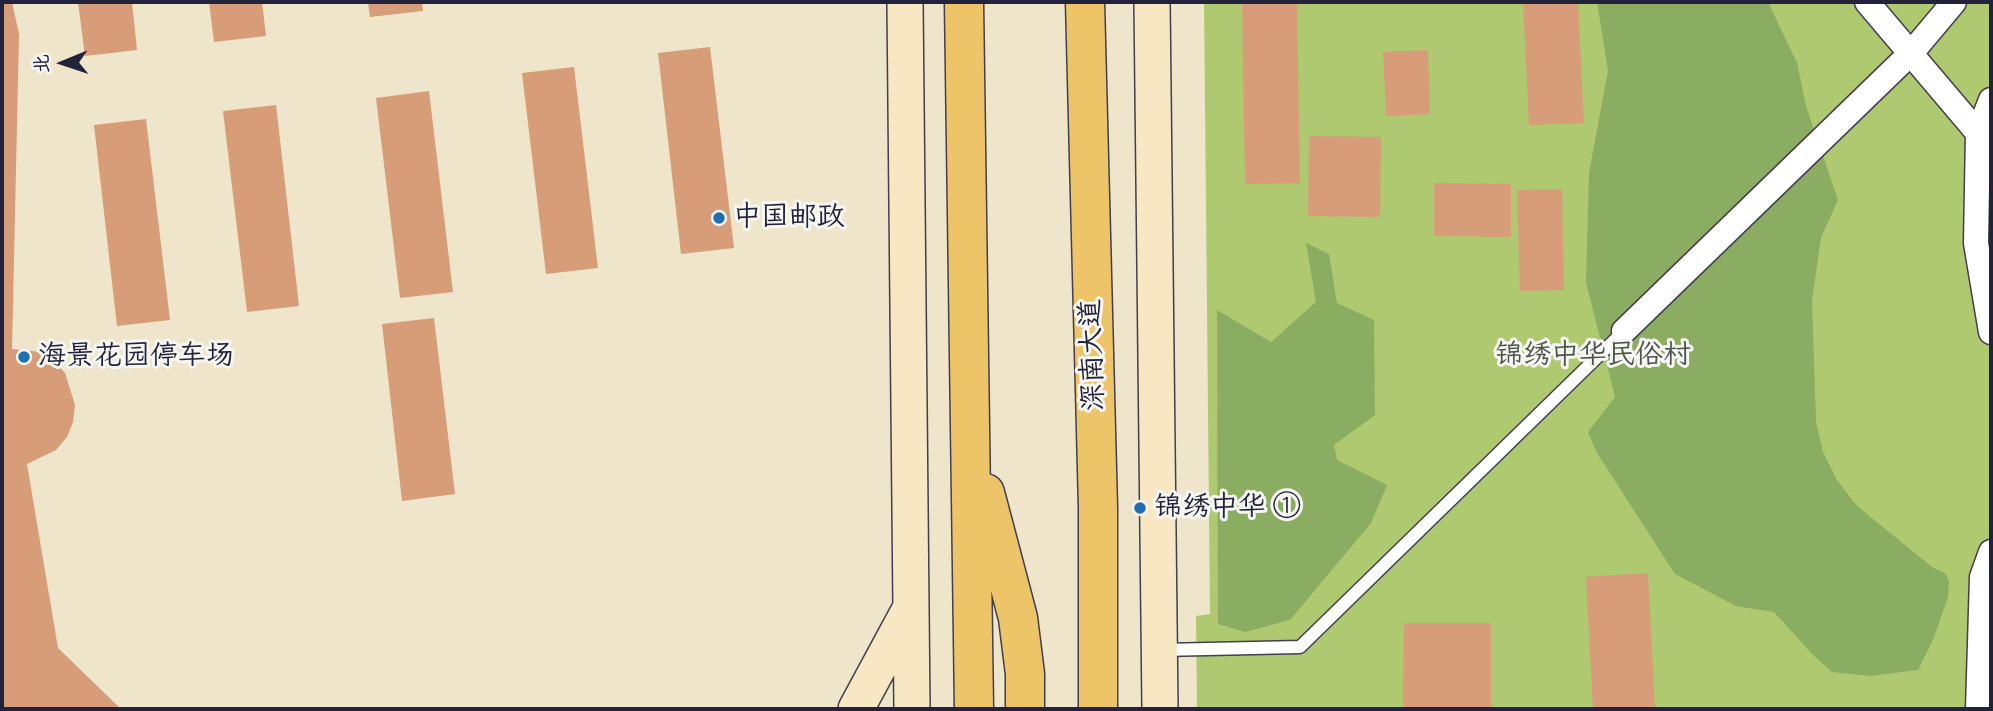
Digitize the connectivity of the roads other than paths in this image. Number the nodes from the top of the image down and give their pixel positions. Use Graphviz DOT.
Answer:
graph roads {
  1 [pos="905,2"];
  2 [pos="964,2"];
  3 [pos="1086,2"];
  4 [pos="1152,2"];
  5 [pos="1867,2"];
  6 [pos="1954,2"];
  7 [pos="1912,52"];
  8 [pos="1991,100"];
  9 [pos="1978,133"];
  10 [pos="1624,331"];
  11 [pos="1991,332"];
  12 [pos="970,437"];
  13 [pos="1991,552"];
  14 [pos="912,606"];
  15 [pos="1159,650"];
  16 [pos="856,709"];
  17 [pos="912,709"];
  18 [pos="974,709"];
  19 [pos="1025,709"];
  20 [pos="1098,709"];
  21 [pos="1160,709"];
  22 [pos="1978,709"];
  1 -- 14 [label="main road"];
  2 -- 12 [label="main road"];
  3 -- 20 [label="main road, 深南大道"];
  4 -- 15 [label="main road"];
  5 -- 7 [label="street"];
  6 -- 7 [label="street"];
  7 -- 9 [label="street"];
  7 -- 10 [label="street"];
  8 -- 9 [label="street"];
  9 -- 11 [label="street"];
  10 -- 15 [label="lane"];
  12 -- 18 [label="main road"];
  12 -- 19 [label="main road"];
  13 -- 22 [label="street"];
  14 -- 16 [label="main road"];
  14 -- 17 [label="main road"];
  15 -- 21 [label="main road"];
}
